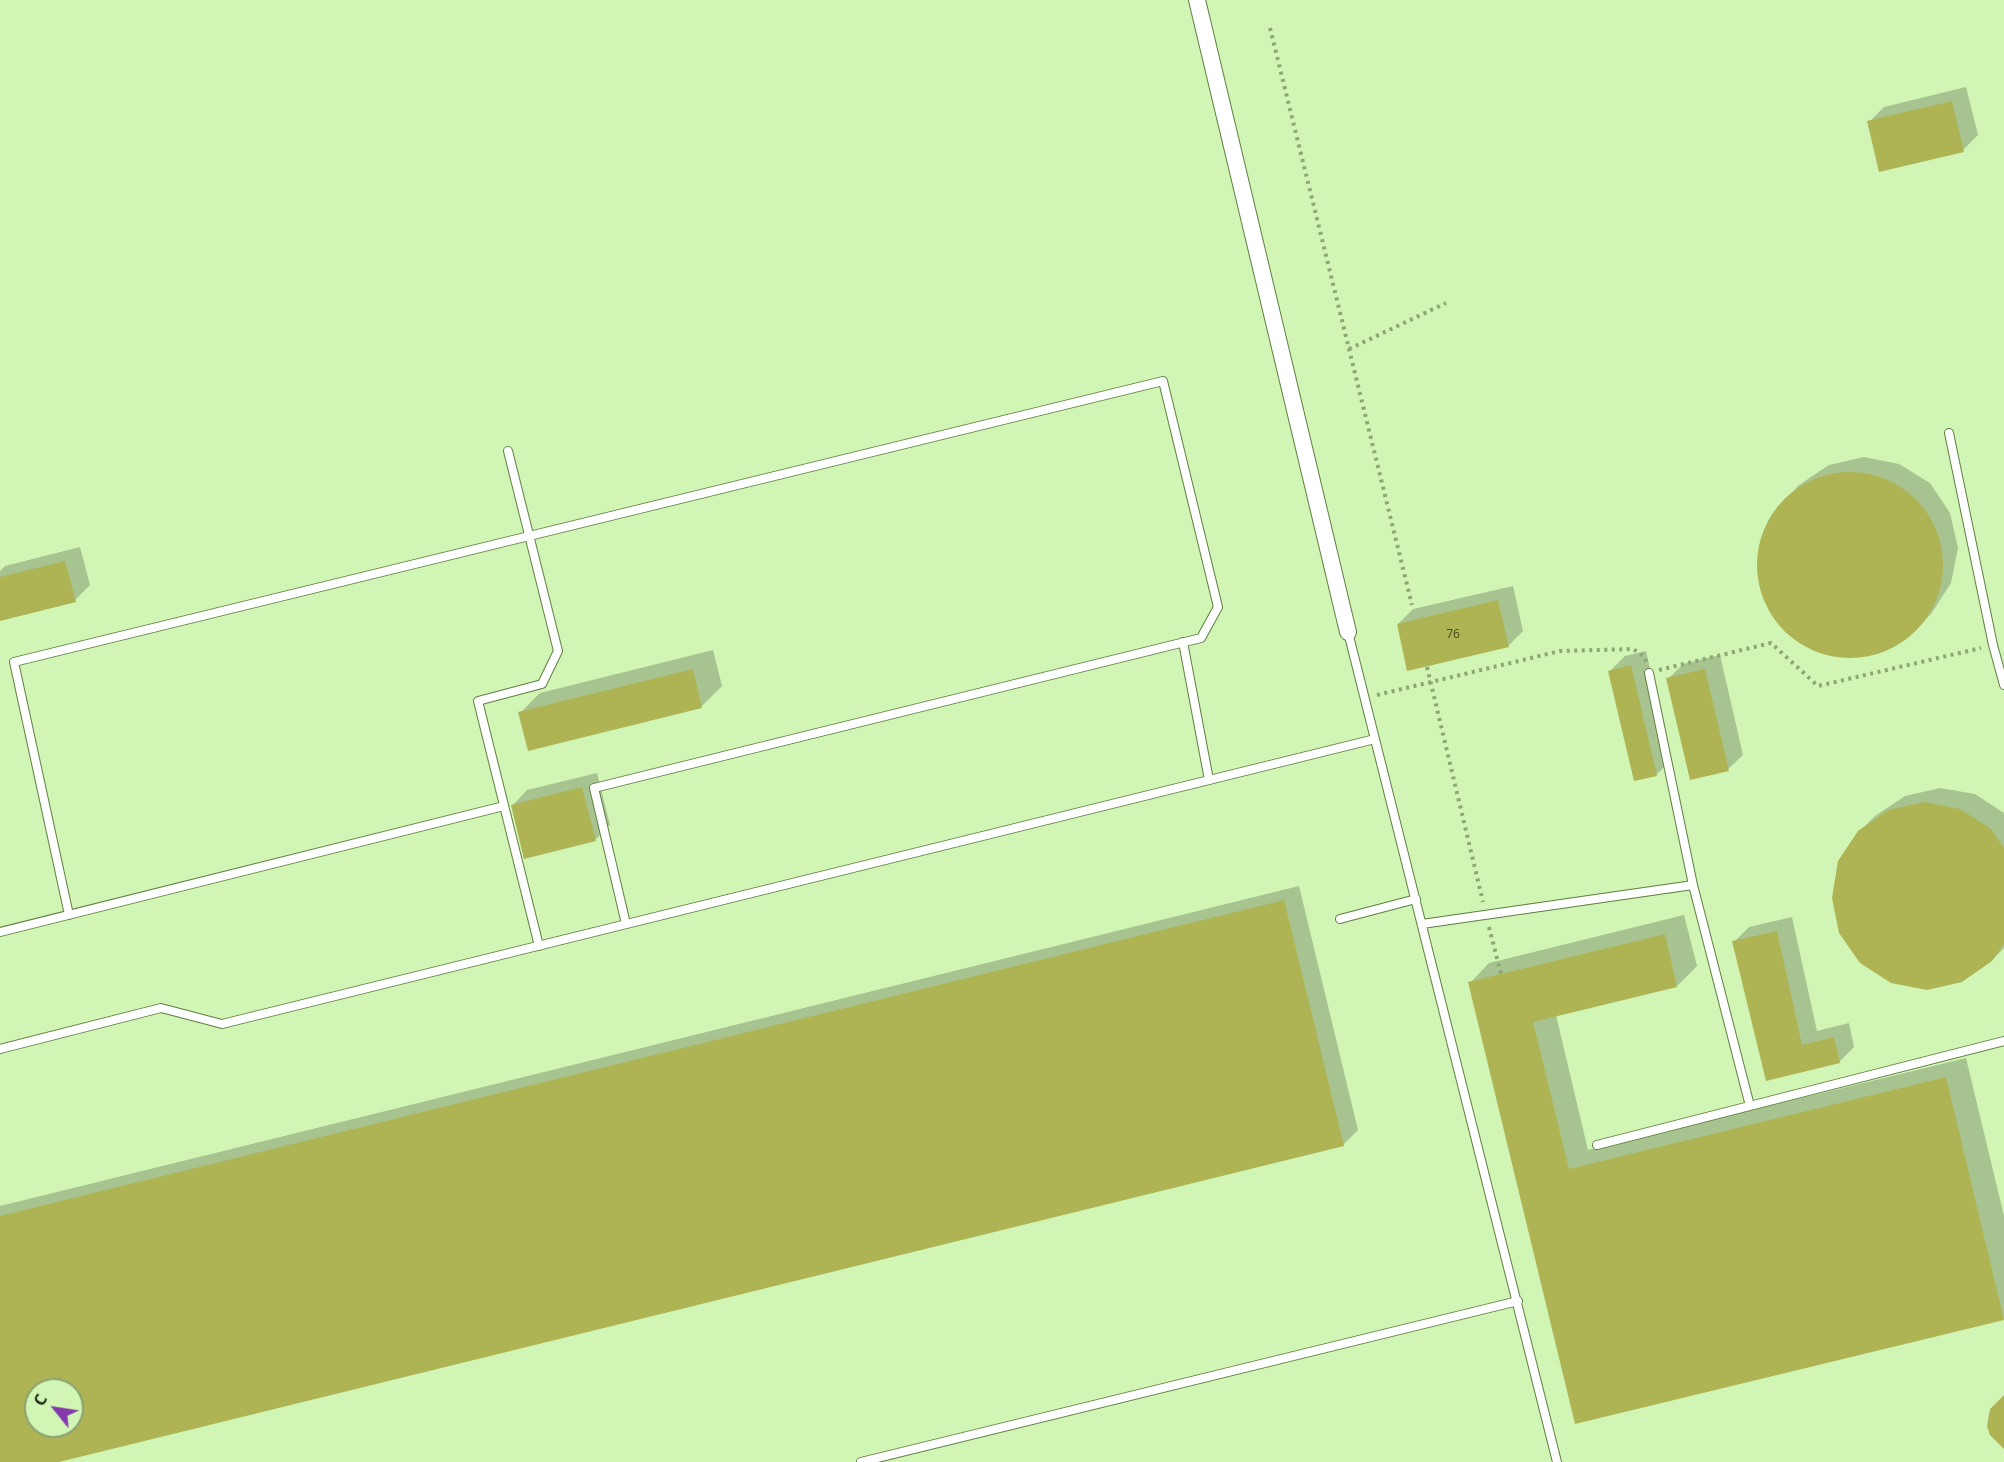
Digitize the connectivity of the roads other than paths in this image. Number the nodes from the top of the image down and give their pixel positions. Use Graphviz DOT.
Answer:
graph roads {
  1 [pos="1197,0"];
  2 [pos="1949,433"];
  3 [pos="508,451"];
  4 [pos="529,536"];
  5 [pos="1348,632"];
  6 [pos="1183,642"];
  7 [pos="1649,673"];
  8 [pos="2004,685"];
  9 [pos="1375,739"];
  10 [pos="1209,780"];
  11 [pos="504,806"];
  12 [pos="1693,885"];
  13 [pos="1416,900"];
  14 [pos="69,915"];
  15 [pos="1340,920"];
  16 [pos="626,924"];
  17 [pos="1422,924"];
  18 [pos="0,932"];
  19 [pos="539,946"];
  20 [pos="2004,1041"];
  21 [pos="0,1049"];
  22 [pos="1749,1106"];
  23 [pos="1597,1145"];
  24 [pos="1518,1302"];
  25 [pos="861,1462"];
  26 [pos="1557,1462"];
  1 -- 5 [label="street"];
  2 -- 8 [label="lane"];
  3 -- 4 [label="lane"];
  4 -- 6 [label="lane"];
  4 -- 11 [label="lane"];
  4 -- 14 [label="lane"];
  5 -- 9 [label="lane"];
  6 -- 10 [label="lane"];
  6 -- 16 [label="lane"];
  7 -- 12 [label="lane"];
  9 -- 10 [label="lane"];
  9 -- 13 [label="lane"];
  10 -- 16 [label="lane"];
  11 -- 14 [label="lane"];
  11 -- 19 [label="lane"];
  12 -- 17 [label="lane"];
  12 -- 22 [label="lane"];
  13 -- 15 [label="lane"];
  13 -- 17 [label="lane"];
  14 -- 18 [label="lane"];
  16 -- 19 [label="lane"];
  17 -- 24 [label="lane"];
  19 -- 21 [label="lane"];
  20 -- 22 [label="lane"];
  22 -- 23 [label="lane"];
  24 -- 25 [label="lane"];
  24 -- 26 [label="lane"];
}
